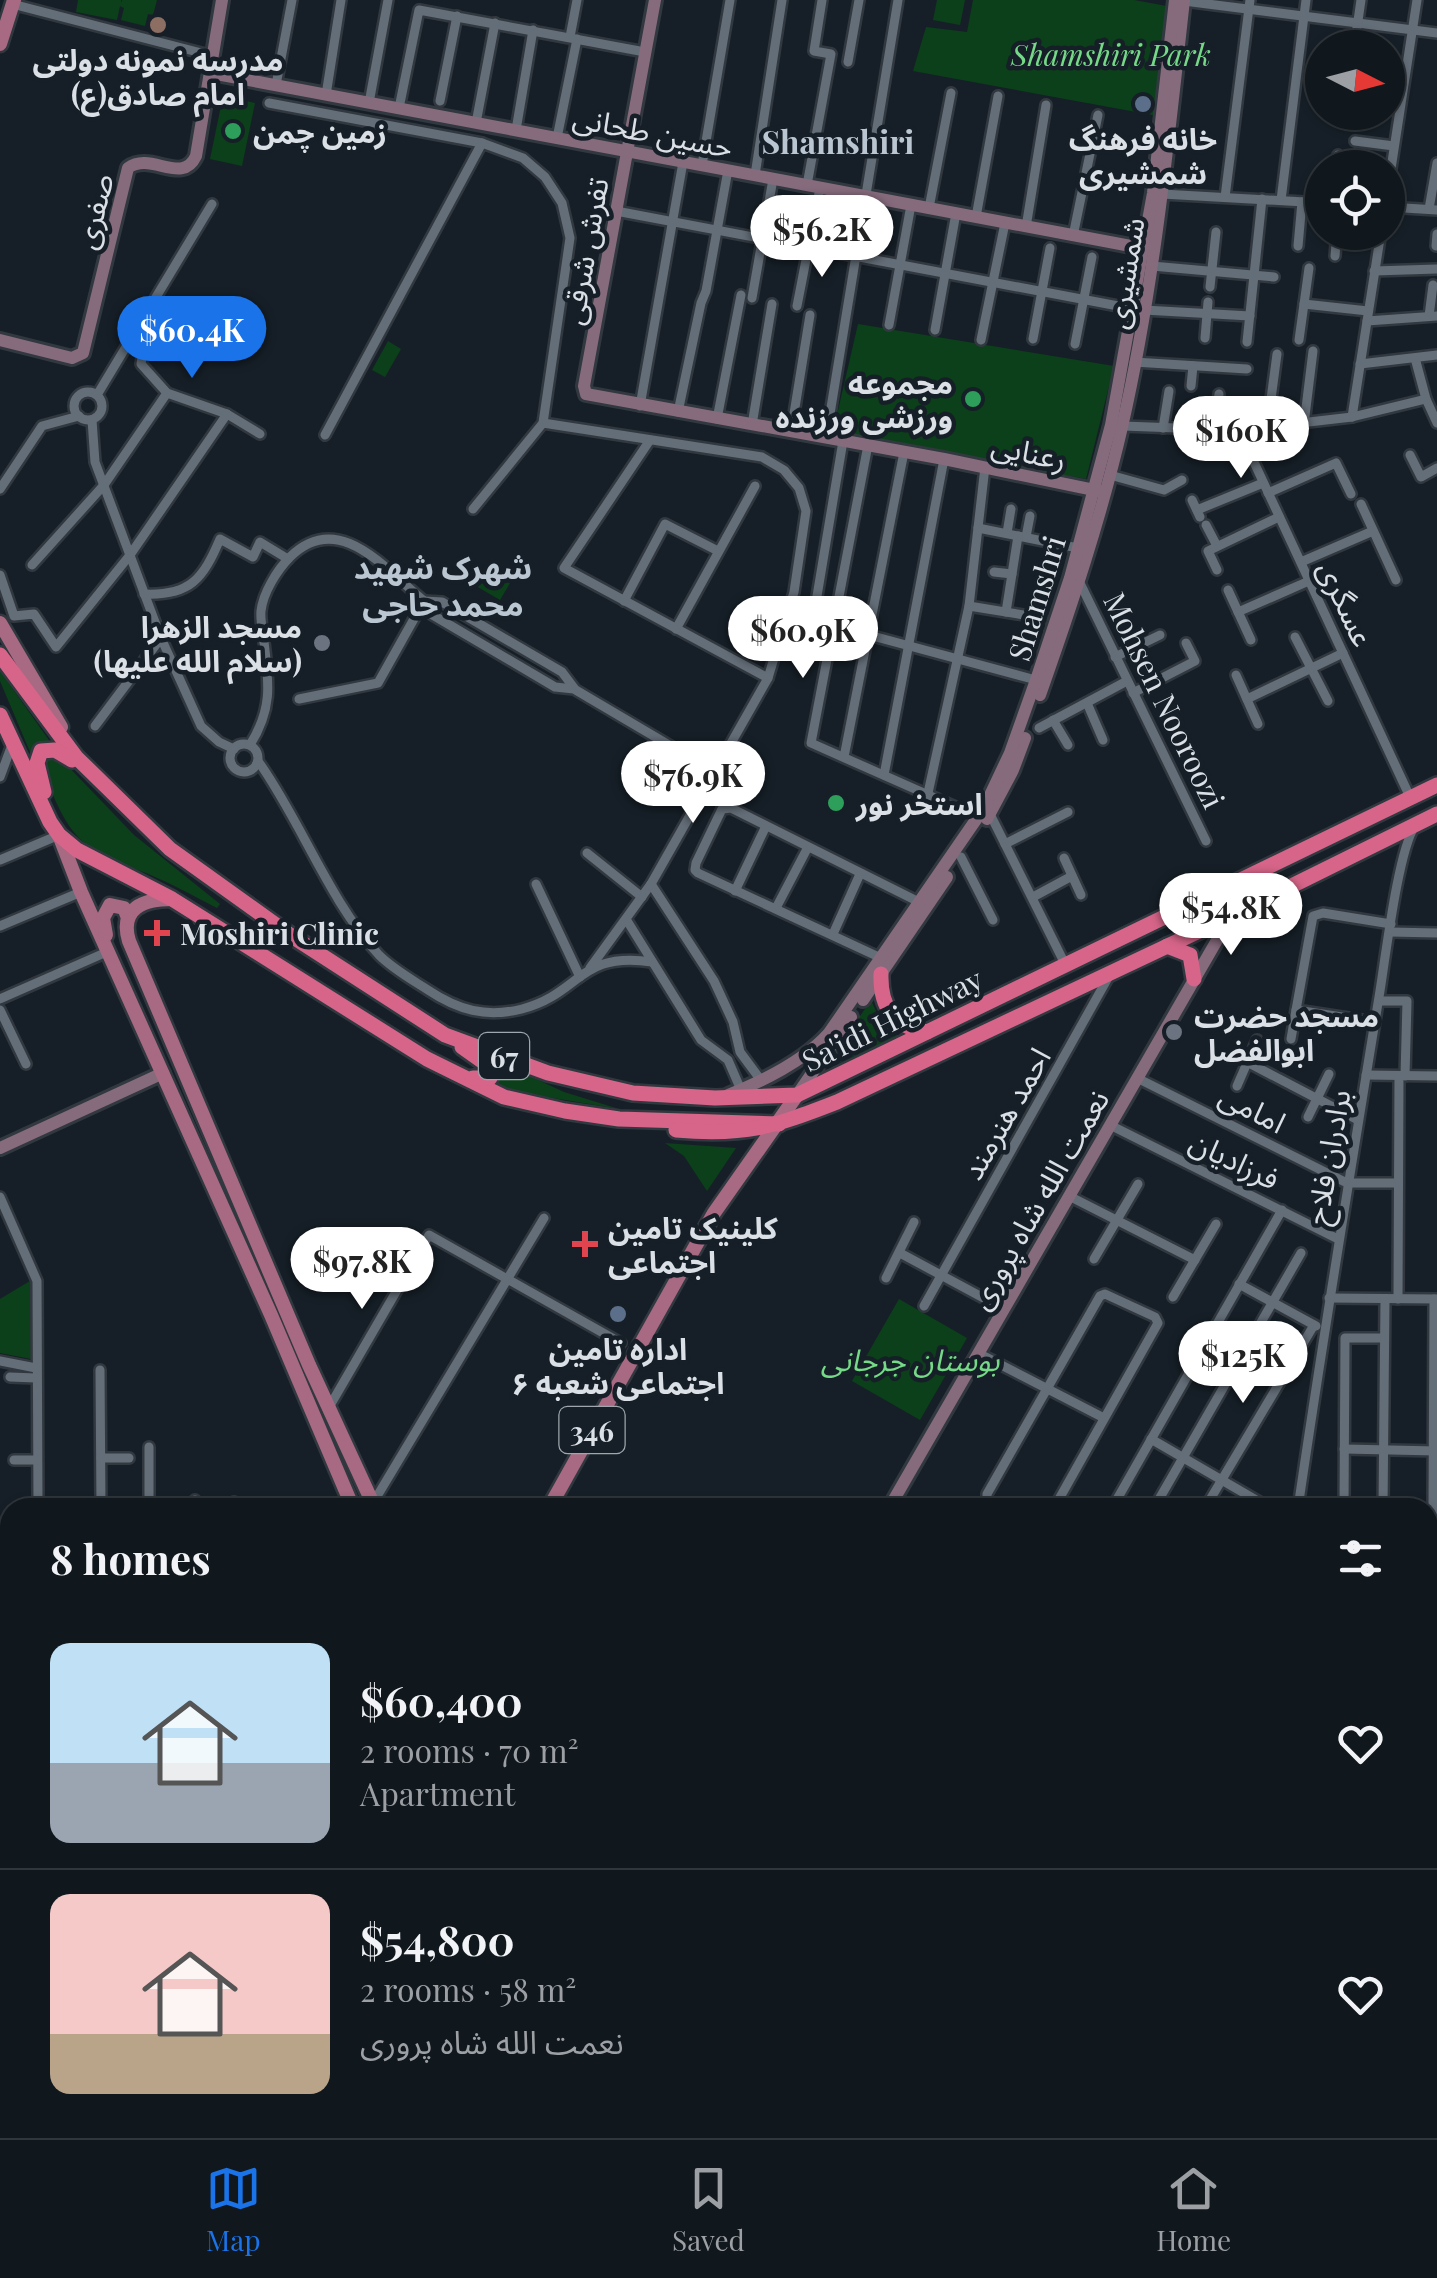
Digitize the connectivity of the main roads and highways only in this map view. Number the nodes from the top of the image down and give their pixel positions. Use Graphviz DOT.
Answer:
graph roads {
  1 [pos="13,2"];
  2 [pos="0,44"];
  3 [pos="0,622"];
  4 [pos="0,654"];
  5 [pos="0,715"];
  6 [pos="88,770"];
  7 [pos="1437,785"];
  8 [pos="1429,817"];
  9 [pos="55,828"];
  10 [pos="172,898"];
  11 [pos="128,918"];
  12 [pos="1166,946"];
  13 [pos="111,955"];
  14 [pos="881,966"];
  15 [pos="1194,979"];
  16 [pos="926,1032"];
  17 [pos="445,1035"];
  18 [pos="464,1077"];
  19 [pos="797,1096"];
  20 [pos="779,1124"];
  21 [pos="349,1498"];
  22 [pos="371,1498"];
  23 [pos="555,1498"];
  1 -- 2 [label="main road"];
  3 -- 6 [label="main road"];
  4 -- 6 [label="highway, Sa'idi Highway / 67"];
  5 -- 9 [label="highway"];
  6 -- 9 [label="highway"];
  6 -- 17 [label="highway, Sa'idi Highway / 67"];
  7 -- 16 [label="highway, Sa'idi Highway / 67"];
  8 -- 12 [label="highway, Sa'idi Highway / 67"];
  9 -- 10 [label="highway, 67"];
  9 -- 13 [label="main road"];
  10 -- 11 [label="main road"];
  10 -- 18 [label="highway, 67"];
  11 -- 13 [label="main road"];
  11 -- 22 [label="main road"];
  12 -- 15 [label="highway"];
  12 -- 20 [label="highway, Sa'idi Highway / 67"];
  13 -- 21 [label="main road"];
  14 -- 16 [label="highway"];
  16 -- 19 [label="highway, Sa'idi Highway / 67"];
  17 -- 18 [label="highway"];
  17 -- 19 [label="highway, Sa'idi Highway / 67"];
  18 -- 20 [label="highway, 67"];
  19 -- 20 [label="main road"];
  20 -- 23 [label="main road, 346"];
}
